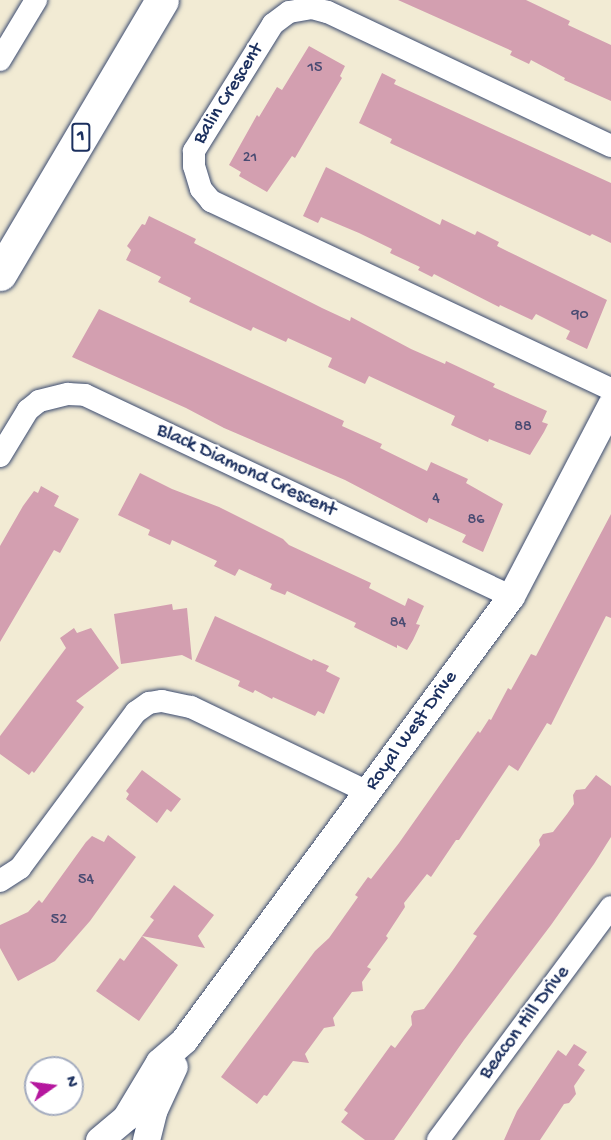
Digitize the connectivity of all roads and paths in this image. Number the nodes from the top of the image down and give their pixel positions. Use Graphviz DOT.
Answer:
graph roads {
  1 [pos="36,0"];
  2 [pos="162,0"];
  3 [pos="0,60"];
  4 [pos="611,146"];
  5 [pos="0,274"];
  6 [pos="611,389"];
  7 [pos="611,405"];
  8 [pos="0,456"];
  9 [pos="511,596"];
  10 [pos="368,792"];
  11 [pos="0,881"];
  12 [pos="611,907"];
  13 [pos="184,1040"];
  14 [pos="99,1140"];
  15 [pos="146,1140"];
  16 [pos="438,1140"];
  1 -- 3 [label="street"];
  2 -- 5 [label="main road, 1"];
  4 -- 6 [label="street, Balin Crescent"];
  7 -- 9 [label="street, Royal West Drive"];
  8 -- 9 [label="street, Black Diamond Crescent"];
  9 -- 10 [label="street, Royal West Drive"];
  10 -- 11 [label="street"];
  10 -- 13 [label="street, Royal West Drive"];
  12 -- 16 [label="street, Beacon Hill Drive"];
  13 -- 14 [label="street, Royal West Drive"];
  13 -- 15 [label="street, Royal West Drive"];
}
